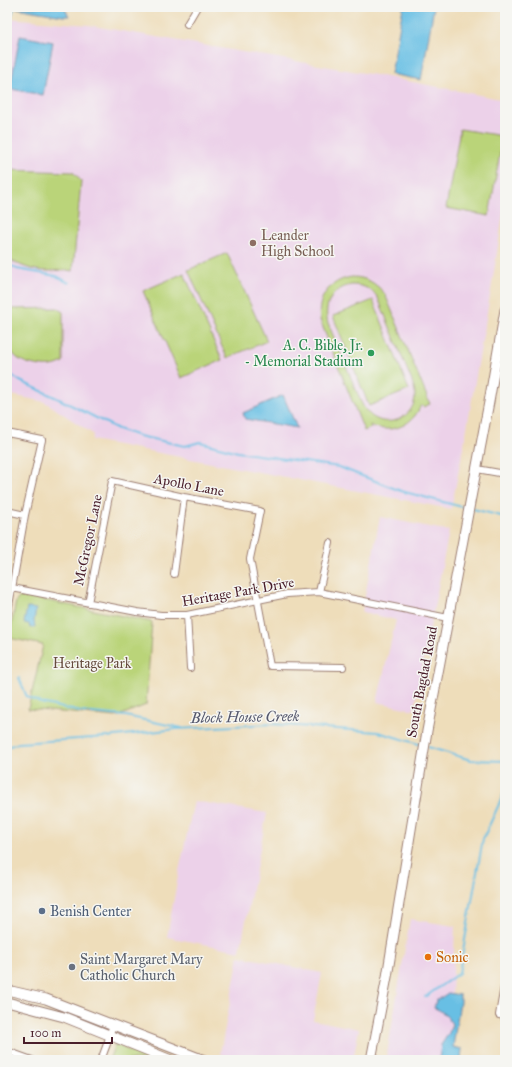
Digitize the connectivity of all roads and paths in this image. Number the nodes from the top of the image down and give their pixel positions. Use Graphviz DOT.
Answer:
graph roads {
  1 [pos="197,7"];
  2 [pos="187,24"];
  3 [pos="505,310"];
  4 [pos="7,433"];
  5 [pos="477,469"];
  6 [pos="505,474"];
  7 [pos="112,481"];
  8 [pos="184,497"];
  9 [pos="7,511"];
  10 [pos="26,515"];
  11 [pos="330,543"];
  12 [pos="174,574"];
  13 [pos="10,588"];
  14 [pos="319,592"];
  15 [pos="258,599"];
  16 [pos="88,603"];
  17 [pos="187,615"];
  18 [pos="7,617"];
  19 [pos="448,618"];
  20 [pos="343,667"];
  21 [pos="190,668"];
  22 [pos="505,981"];
  23 [pos="7,990"];
  24 [pos="7,1002"];
  25 [pos="502,1015"];
  26 [pos="113,1024"];
  27 [pos="109,1036"];
  28 [pos="7,1051"];
  29 [pos="20,1058"];
  30 [pos="32,1060"];
  31 [pos="101,1060"];
  32 [pos="171,1060"];
  33 [pos="204,1060"];
  34 [pos="370,1060"];
  1 -- 2 [label="street"];
  3 -- 5 [label="main road, South Bagdad Road"];
  4 -- 10 [label="street"];
  5 -- 6 [label="street"];
  5 -- 19 [label="main road, South Bagdad Road"];
  7 -- 8 [label="street, Apollo Lane"];
  7 -- 16 [label="street, McGregor Lane"];
  8 -- 12 [label="street"];
  8 -- 15 [label="street, Apollo Lane"];
  9 -- 10 [label="street"];
  10 -- 13 [label="street"];
  11 -- 14 [label="street"];
  13 -- 16 [label="street, Heritage Park Drive"];
  13 -- 18 [label="street"];
  14 -- 15 [label="street, Heritage Park Drive"];
  14 -- 19 [label="street, Heritage Park Drive"];
  15 -- 17 [label="street, Heritage Park Drive"];
  15 -- 20 [label="street"];
  16 -- 17 [label="street, Heritage Park Drive"];
  17 -- 21 [label="street"];
  19 -- 34 [label="main road, South Bagdad Road"];
  22 -- 25 [label="street"];
  23 -- 26 [label="main road"];
  24 -- 27 [label="main road"];
  26 -- 27 [label="street"];
  26 -- 33 [label="main road"];
  27 -- 31 [label="street"];
  27 -- 32 [label="main road"];
  28 -- 29 [label="street"];
  29 -- 30 [label="street"];
}
